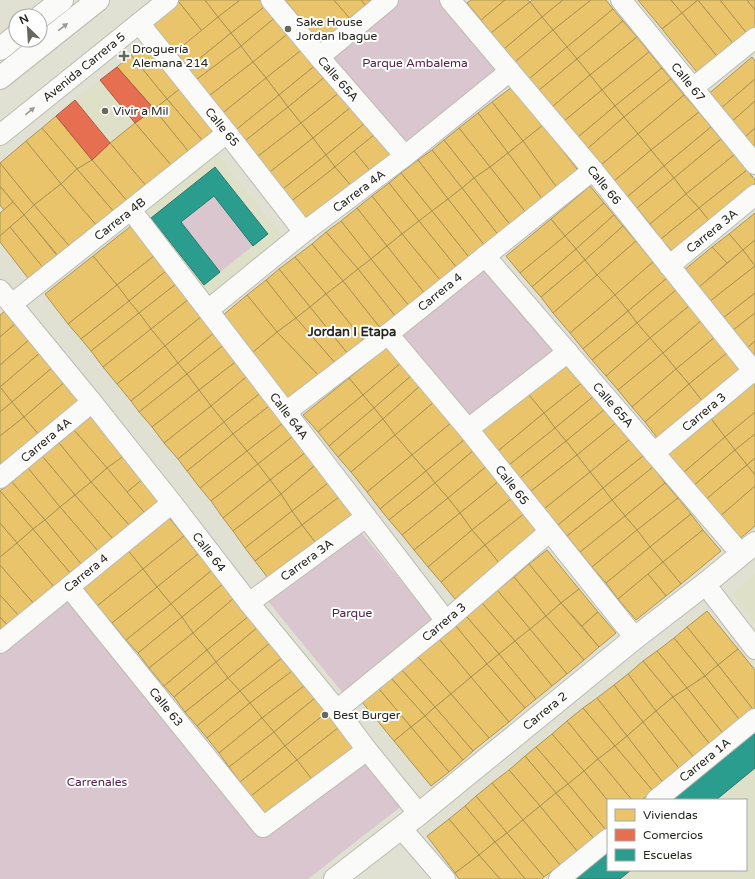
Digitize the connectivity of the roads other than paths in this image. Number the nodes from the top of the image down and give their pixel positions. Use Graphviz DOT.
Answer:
graph roads {
  1 [pos="62,0"];
  2 [pos="98,0"];
  3 [pos="168,0"];
  4 [pos="271,0"];
  5 [pos="388,0"];
  6 [pos="450,0"];
  7 [pos="621,0"];
  8 [pos="48,11"];
  9 [pos="139,23"];
  10 [pos="755,38"];
  11 [pos="8,42"];
  12 [pos="0,49"];
  13 [pos="319,57"];
  14 [pos="510,71"];
  15 [pos="0,78"];
  16 [pos="693,88"];
  17 [pos="227,133"];
  18 [pos="0,135"];
  19 [pos="405,156"];
  20 [pos="755,164"];
  21 [pos="593,170"];
  22 [pos="755,196"];
  23 [pos="132,210"];
  24 [pos="304,232"];
  25 [pos="485,256"];
  26 [pos="669,266"];
  27 [pos="6,297"];
  28 [pos="208,310"];
  29 [pos="388,334"];
  30 [pos="568,352"];
  31 [pos="754,372"];
  32 [pos="92,402"];
  33 [pos="286,412"];
  34 [pos="468,429"];
  35 [pos="654,453"];
  36 [pos="0,478"];
  37 [pos="172,503"];
  38 [pos="366,517"];
  39 [pos="549,532"];
  40 [pos="748,548"];
  41 [pos="706,584"];
  42 [pos="69,587"];
  43 [pos="249,603"];
  44 [pos="446,621"];
  45 [pos="635,638"];
  46 [pos="0,643"];
  47 [pos="755,649"];
  48 [pos="337,710"];
  49 [pos="755,719"];
  50 [pos="367,750"];
  51 [pos="657,799"];
  52 [pos="419,814"];
  53 [pos="401,828"];
  54 [pos="607,840"];
  55 [pos="334,879"];
  56 [pos="445,879"];
  57 [pos="559,879"];
  1 -- 8 [label="street"];
  15 -- 2 [label="street, one-way"];
  3 -- 9 [label="street, Avenida Carrera 5"];
  4 -- 13 [label="street, Calle 65A"];
  5 -- 13 [label="street"];
  6 -- 14 [label="street, Calle 66"];
  7 -- 16 [label="street, Calle 67"];
  9 -- 17 [label="street, Calle 65"];
  18 -- 9 [label="street, Avenida Carrera 5, one-way"];
  10 -- 16 [label="street"];
  11 -- 12 [label="street"];
  13 -- 19 [label="street, Calle 65A"];
  14 -- 19 [label="street, Carrera 4A"];
  14 -- 21 [label="street, Calle 66"];
  16 -- 20 [label="street, Calle 67"];
  17 -- 23 [label="street, Carrera 4B"];
  17 -- 24 [label="street, Calle 65"];
  19 -- 24 [label="street, Carrera 4A"];
  21 -- 25 [label="street, Carrera 4"];
  21 -- 26 [label="street, Calle 66"];
  22 -- 26 [label="street, Carrera 3A"];
  23 -- 27 [label="street, Carrera 4B"];
  23 -- 28 [label="street, Calle 64A"];
  24 -- 28 [label="street, Carrera 4A"];
  25 -- 29 [label="street, Carrera 4"];
  25 -- 30 [label="street, Calle 65A"];
  26 -- 31 [label="street, Calle 66"];
  27 -- 32 [label="street, Calle 64"];
  28 -- 33 [label="street, Calle 64A"];
  29 -- 33 [label="street, Carrera 4"];
  29 -- 34 [label="street, Calle 65"];
  30 -- 34 [label="street"];
  30 -- 35 [label="street, Calle 65A"];
  31 -- 35 [label="street, Carrera 3"];
  32 -- 36 [label="street, Carrera 4A"];
  32 -- 37 [label="street, Calle 64"];
  33 -- 38 [label="street, Calle 64A"];
  34 -- 39 [label="street, Calle 65"];
  35 -- 40 [label="street, Calle 65A"];
  37 -- 42 [label="street, Carrera 4"];
  37 -- 43 [label="street, Calle 64"];
  38 -- 43 [label="street, Carrera 3A"];
  38 -- 44 [label="street, Calle 64A"];
  39 -- 44 [label="street, Carrera 3"];
  39 -- 45 [label="street, Calle 65"];
  40 -- 41 [label="street, Carrera 2"];
  41 -- 45 [label="street, Carrera 2"];
  41 -- 47 [label="street"];
  42 -- 46 [label="street, Carrera 4"];
  42 -- 50 [label="street, Calle 63"];
  43 -- 48 [label="street, Calle 64"];
  44 -- 48 [label="street, Carrera 3"];
  45 -- 52 [label="street, Carrera 2"];
  48 -- 50 [label="street, Calle 64"];
  49 -- 51 [label="street, Carrera 1A"];
  50 -- 52 [label="street, Calle 64"];
  52 -- 53 [label="street, Carrera 2"];
  53 -- 55 [label="street, Carrera 2"];
  53 -- 56 [label="street"];
  54 -- 57 [label="street"];
}
